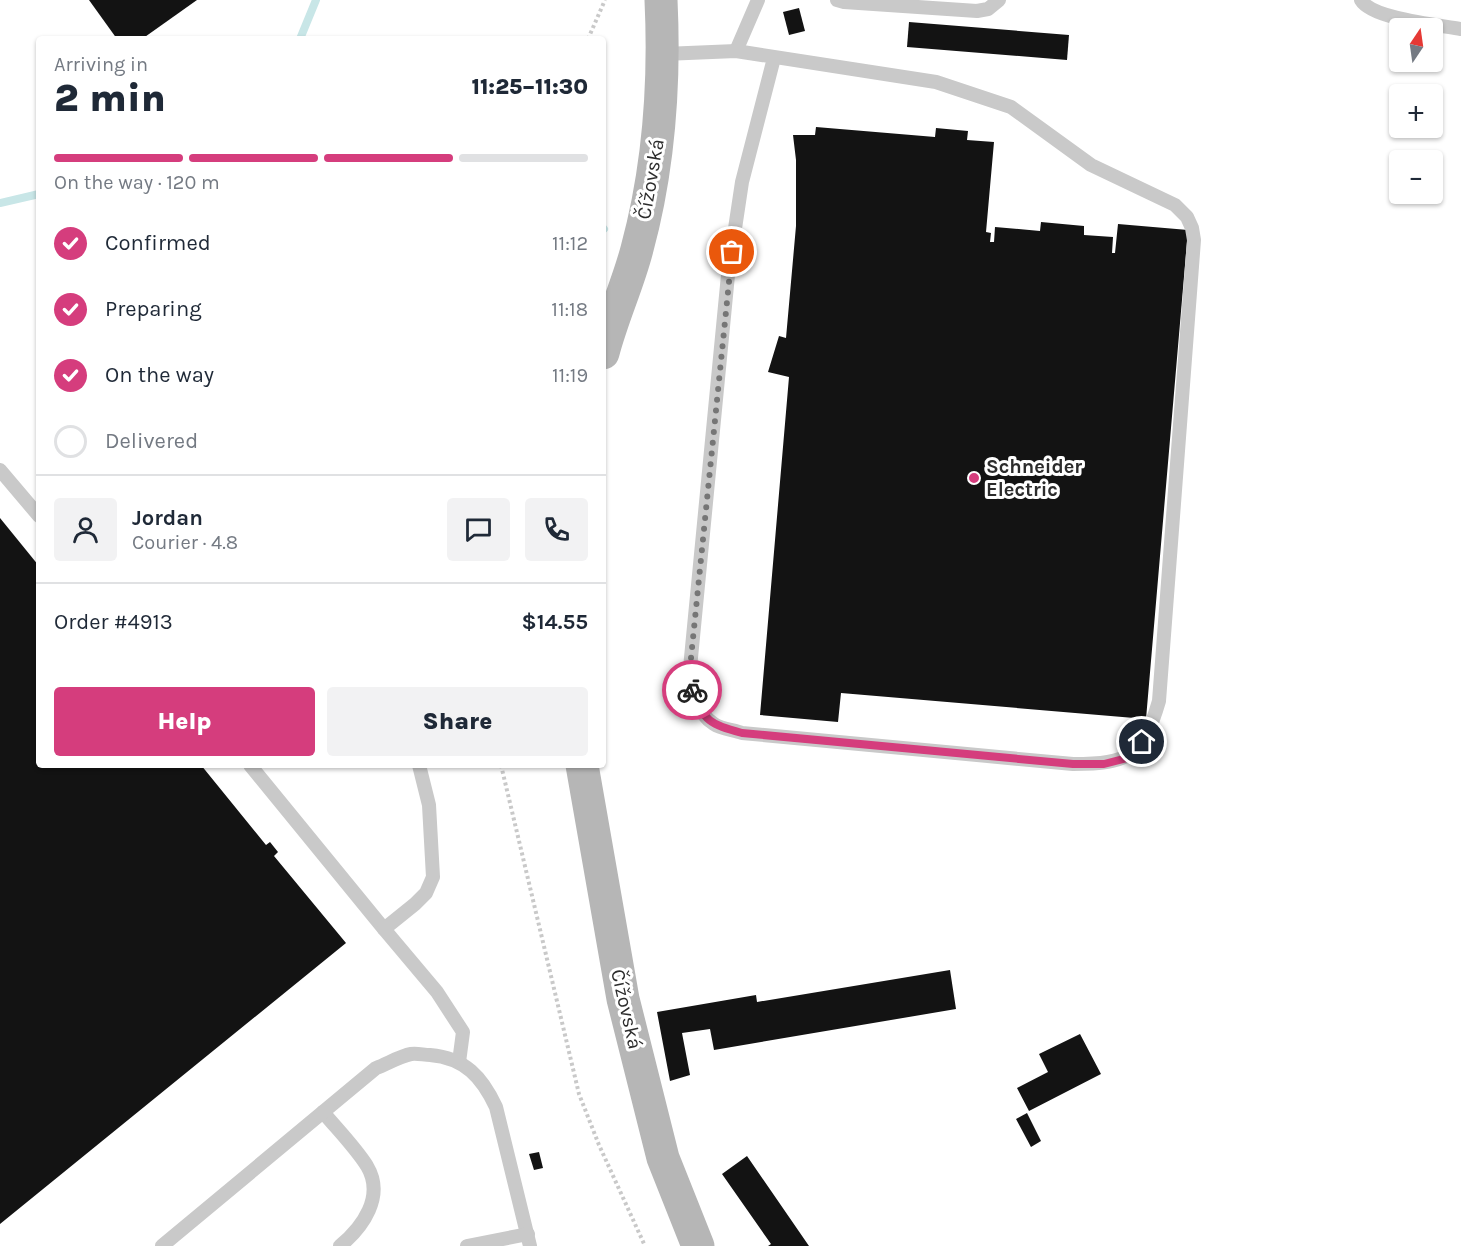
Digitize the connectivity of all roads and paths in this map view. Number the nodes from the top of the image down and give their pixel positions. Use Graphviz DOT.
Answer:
graph roads {
  1 [pos="605,0"];
  2 [pos="661,0"];
  3 [pos="758,0"];
  4 [pos="837,0"];
  5 [pos="999,0"];
  6 [pos="1361,0"];
  7 [pos="1461,29"];
  8 [pos="589,36"];
  9 [pos="736,51"];
  10 [pos="664,54"];
  11 [pos="774,58"];
  12 [pos="606,342"];
  13 [pos="0,470"];
  14 [pos="36,512"];
  15 [pos="252,768"];
  16 [pos="420,768"];
  17 [pos="502,768"];
  18 [pos="583,768"];
  19 [pos="384,929"];
  20 [pos="459,1062"];
  21 [pos="323,1112"];
  22 [pos="529,1240"];
  23 [pos="162,1246"];
  24 [pos="340,1246"];
  25 [pos="467,1246"];
  26 [pos="645,1246"];
  27 [pos="698,1246"];
  1 -- 8 [label="path"];
  2 -- 10 [label="street, Čížovská"];
  3 -- 9 [label="lane"];
  4 -- 5 [label="lane"];
  6 -- 7 [label="lane"];
  9 -- 10 [label="lane"];
  9 -- 11 [label="lane"];
  10 -- 12 [label="street, Čížovská"];
  11 -- 11 [label="lane"];
  13 -- 14 [label="lane"];
  15 -- 19 [label="lane"];
  16 -- 19 [label="lane"];
  17 -- 26 [label="path"];
  18 -- 27 [label="street, Čížovská"];
  19 -- 20 [label="lane"];
  20 -- 21 [label="lane"];
  20 -- 22 [label="lane"];
  21 -- 23 [label="lane"];
  21 -- 24 [label="lane"];
  22 -- 25 [label="lane"];
}
